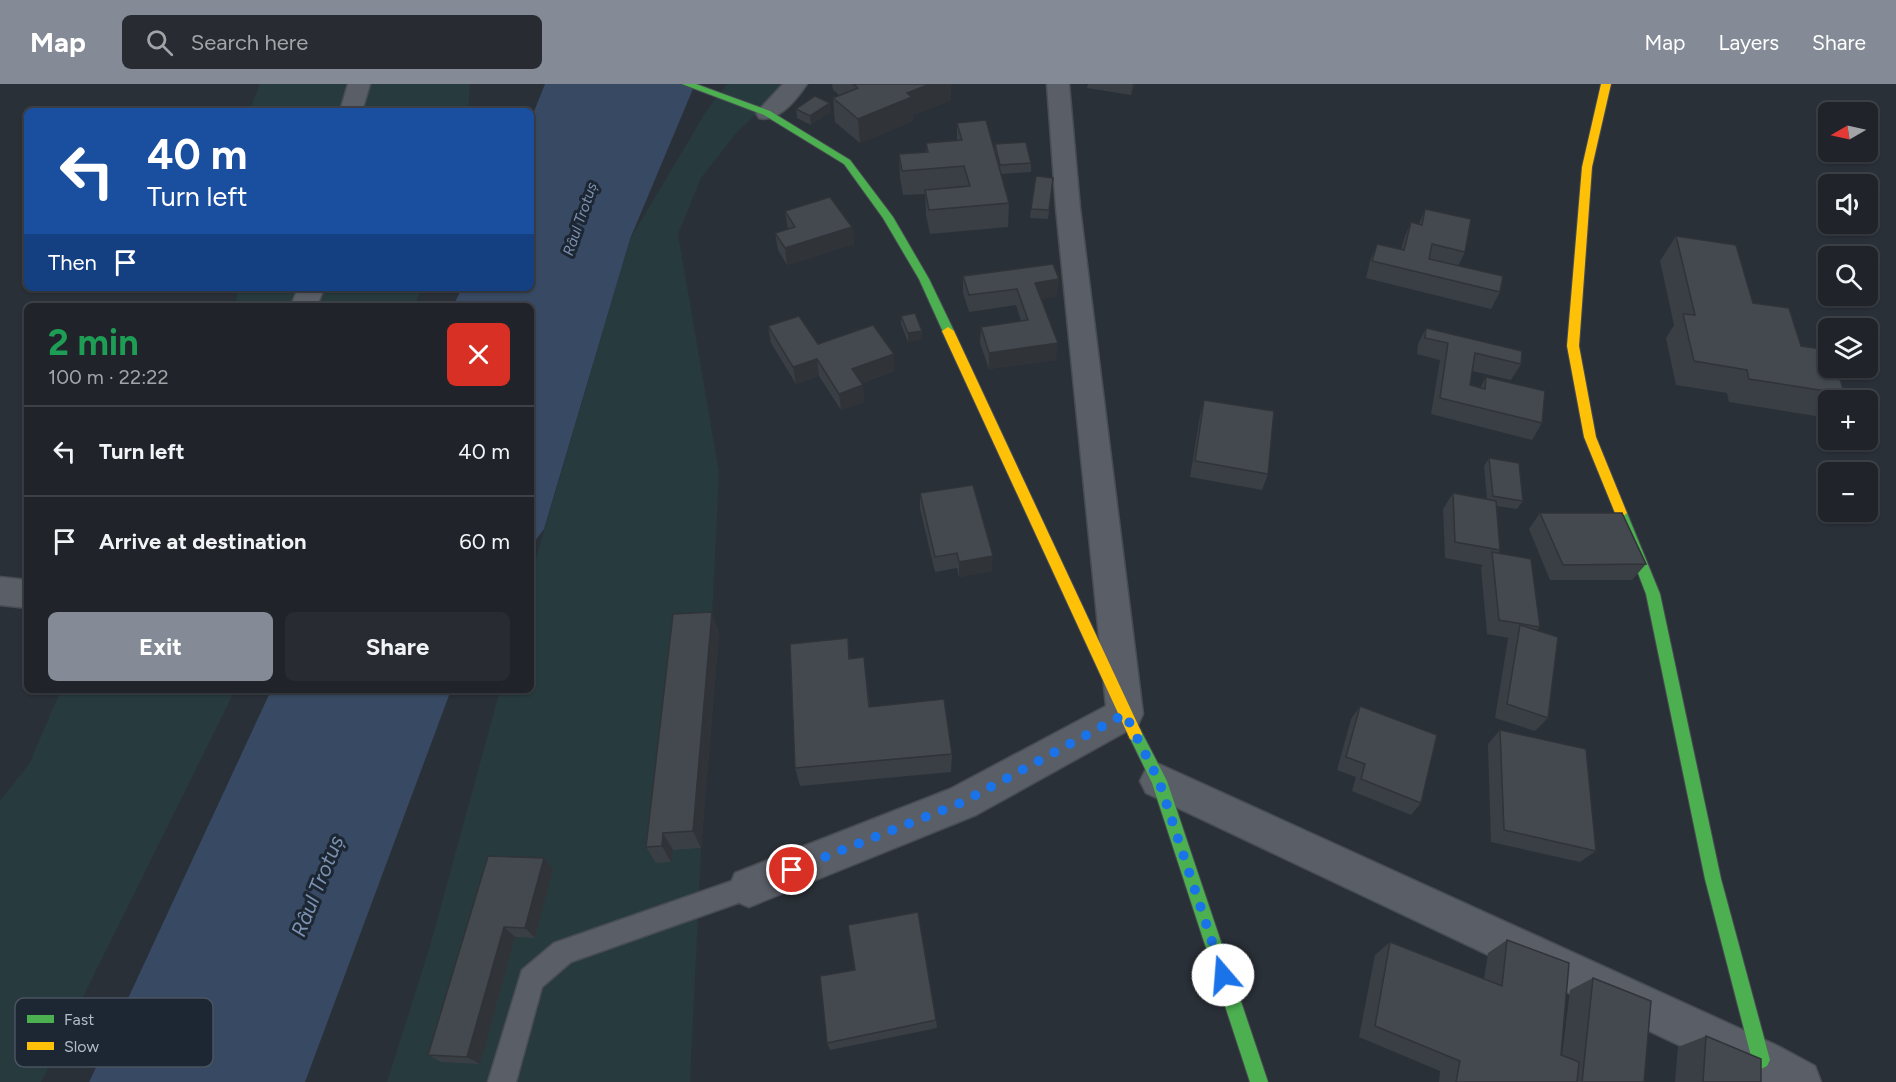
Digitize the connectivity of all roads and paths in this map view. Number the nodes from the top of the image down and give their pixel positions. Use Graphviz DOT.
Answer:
graph roads {
  1 [pos="359,84"];
  2 [pos="687,84"];
  3 [pos="796,84"];
  4 [pos="1058,84"];
  5 [pos="1606,84"];
  6 [pos="352,108"];
  7 [pos="767,113"];
  8 [pos="0,591"];
  9 [pos="24,594"];
  10 [pos="1125,714"];
  11 [pos="1159,781"];
  12 [pos="749,887"];
  13 [pos="1761,1060"];
  14 [pos="502,1082"];
  15 [pos="1259,1082"];
  16 [pos="1799,1082"];
  1 -- 6 [label="street"];
  2 -- 7 [label="street"];
  3 -- 7 [label="street"];
  4 -- 10 [label="street"];
  5 -- 13 [label="street"];
  7 -- 10 [label="street"];
  8 -- 9 [label="street"];
  10 -- 11 [label="street"];
  10 -- 12 [label="street"];
  11 -- 13 [label="street"];
  11 -- 15 [label="street"];
  12 -- 14 [label="lane"];
  13 -- 16 [label="street"];
}
